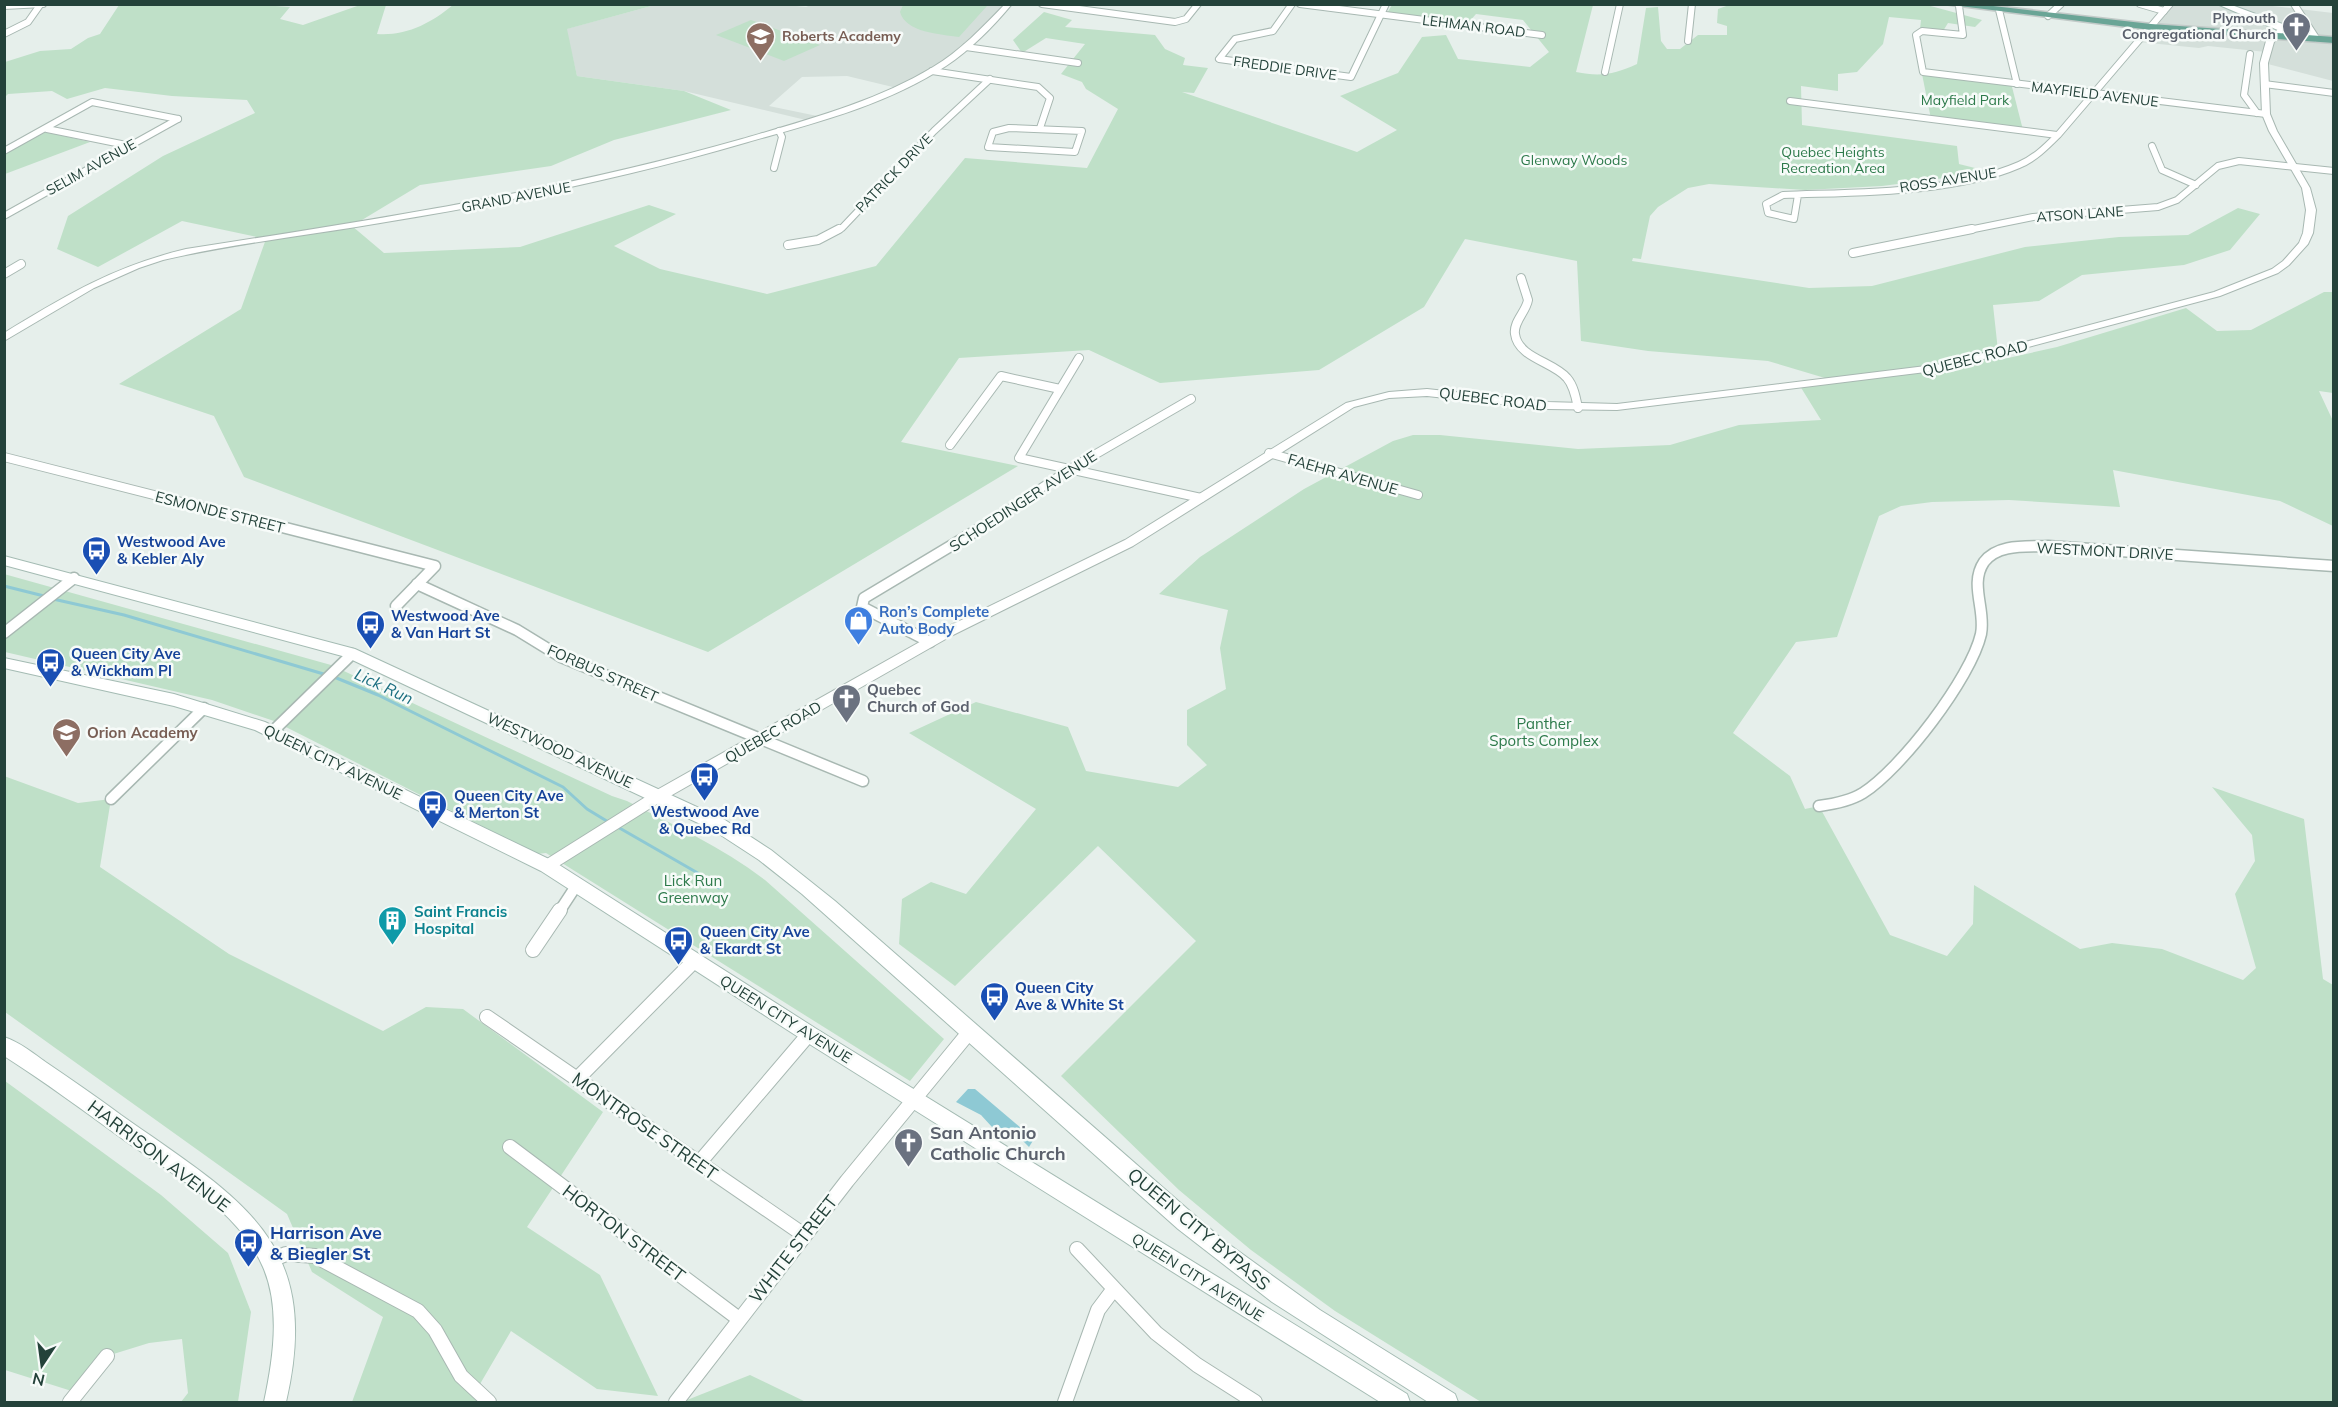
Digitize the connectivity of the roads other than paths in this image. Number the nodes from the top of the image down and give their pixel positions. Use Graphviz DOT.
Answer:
graph roads {
  1 [pos="1009,4"];
  2 [pos="1042,4"];
  3 [pos="1198,4"];
  4 [pos="1292,4"];
  5 [pos="1299,4"];
  6 [pos="1386,4"];
  7 [pos="1620,4"];
  8 [pos="1692,4"];
  9 [pos="1948,4"];
  10 [pos="2061,4"];
  11 [pos="2140,4"];
  12 [pos="2170,4"];
  13 [pos="2221,4"];
  14 [pos="2294,4"];
  15 [pos="41,5"];
  16 [pos="4,6"];
  17 [pos="1959,6"];
  18 [pos="1999,10"];
  19 [pos="2164,11"];
  20 [pos="1381,14"];
  21 [pos="2048,16"];
  22 [pos="2151,27"];
  23 [pos="2283,28"];
  24 [pos="4,34"];
  25 [pos="1542,35"];
  26 [pos="2273,36"];
  27 [pos="2316,38"];
  28 [pos="2334,40"];
  29 [pos="1688,41"];
  30 [pos="966,47"];
  31 [pos="2250,54"];
  32 [pos="1078,63"];
  33 [pos="932,71"];
  34 [pos="1605,72"];
  35 [pos="990,79"];
  36 [pos="2017,84"];
  37 [pos="2265,84"];
  38 [pos="2334,93"];
  39 [pos="2093,94"];
  40 [pos="1790,101"];
  41 [pos="2262,114"];
  42 [pos="1040,128"];
  43 [pos="47,129"];
  44 [pos="779,131"];
  45 [pos="2057,135"];
  46 [pos="130,146"];
  47 [pos="2152,146"];
  48 [pos="4,151"];
  49 [pos="2294,167"];
  50 [pos="774,168"];
  51 [pos="2334,171"];
  52 [pos="2196,185"];
  53 [pos="1798,195"];
  54 [pos="4,216"];
  55 [pos="788,245"];
  56 [pos="1853,253"];
  57 [pos="21,264"];
  58 [pos="4,274"];
  59 [pos="1521,278"];
  60 [pos="4,338"];
  61 [pos="1079,358"];
  62 [pos="1060,389"];
  63 [pos="1191,399"];
  64 [pos="1578,408"];
  65 [pos="950,445"];
  66 [pos="1269,453"];
  67 [pos="4,457"];
  68 [pos="1070,469"];
  69 [pos="1418,495"];
  70 [pos="1201,498"];
  71 [pos="4,560"];
  72 [pos="2334,566"];
  73 [pos="74,578"];
  74 [pos="417,584"];
  75 [pos="396,606"];
  76 [pos="4,633"];
  77 [pos="930,642"];
  78 [pos="352,654"];
  79 [pos="4,663"];
  80 [pos="204,708"];
  81 [pos="273,731"];
  82 [pos="760,739"];
  83 [pos="863,781"];
  84 [pos="660,795"];
  85 [pos="111,799"];
  86 [pos="1819,806"];
  87 [pos="547,866"];
  88 [pos="576,886"];
  89 [pos="533,950"];
  90 [pos="694,960"];
  91 [pos="487,1017"];
  92 [pos="971,1030"];
  93 [pos="809,1034"];
  94 [pos="4,1045"];
  95 [pos="577,1079"];
  96 [pos="913,1097"];
  97 [pos="510,1147"];
  98 [pos="699,1163"];
  99 [pos="804,1235"];
  100 [pos="1077,1249"];
  101 [pos="271,1260"];
  102 [pos="1113,1290"];
  103 [pos="739,1319"];
  104 [pos="107,1356"];
  105 [pos="70,1402"];
  106 [pos="274,1402"];
  107 [pos="489,1402"];
  108 [pos="676,1402"];
  109 [pos="1065,1402"];
  110 [pos="1255,1402"];
  111 [pos="1399,1402"];
  112 [pos="1447,1402"];
  1 -- 30 [label="street, GRAND AVENUE"];
  2 -- 3 [label="street"];
  4 -- 20 [label="street, FREDDIE DRIVE"];
  5 -- 20 [label="street, LEHMAN ROAD"];
  6 -- 20 [label="street"];
  7 -- 34 [label="street"];
  8 -- 29 [label="street"];
  9 -- 17 [label="main road"];
  10 -- 21 [label="street"];
  11 -- 19 [label="street"];
  12 -- 19 [label="street, ROSS AVENUE"];
  13 -- 23 [label="main road"];
  14 -- 27 [label="street"];
  15 -- 16 [label="street"];
  15 -- 24 [label="street"];
  17 -- 18 [label="main road"];
  17 -- 36 [label="street, MAYFIELD AVENUE"];
  18 -- 21 [label="main road"];
  18 -- 36 [label="street"];
  19 -- 22 [label="street, ROSS AVENUE"];
  20 -- 25 [label="street, LEHMAN ROAD"];
  21 -- 22 [label="main road"];
  22 -- 26 [label="main road"];
  22 -- 39 [label="street, ROSS AVENUE"];
  23 -- 26 [label="street"];
  23 -- 27 [label="main road"];
  26 -- 27 [label="main road"];
  26 -- 37 [label="street, QUEBEC ROAD"];
  27 -- 28 [label="main road"];
  30 -- 32 [label="street"];
  30 -- 33 [label="street, GRAND AVENUE"];
  31 -- 41 [label="street, QUEBEC ROAD"];
  33 -- 35 [label="street"];
  33 -- 44 [label="street, GRAND AVENUE"];
  35 -- 42 [label="street"];
  35 -- 55 [label="street, PATRICK DRIVE"];
  36 -- 39 [label="street, MAYFIELD AVENUE"];
  37 -- 38 [label="street"];
  37 -- 41 [label="street, QUEBEC ROAD"];
  39 -- 41 [label="street, MAYFIELD AVENUE"];
  39 -- 45 [label="street, ROSS AVENUE"];
  40 -- 45 [label="street"];
  41 -- 49 [label="street, QUEBEC ROAD"];
  42 -- 42 [label="street"];
  43 -- 46 [label="street"];
  43 -- 46 [label="street, SELIM AVENUE"];
  43 -- 48 [label="street"];
  44 -- 50 [label="street"];
  44 -- 60 [label="street, GRAND AVENUE"];
  45 -- 53 [label="street, ROSS AVENUE"];
  46 -- 54 [label="street, SELIM AVENUE"];
  47 -- 52 [label="street"];
  49 -- 51 [label="street, ATSON LANE"];
  49 -- 52 [label="street, ATSON LANE"];
  49 -- 64 [label="street, QUEBEC ROAD"];
  52 -- 56 [label="street, ATSON LANE"];
  53 -- 53 [label="street, ROSS AVENUE"];
  57 -- 58 [label="street"];
  59 -- 64 [label="street"];
  61 -- 62 [label="street"];
  62 -- 65 [label="street"];
  62 -- 68 [label="street"];
  63 -- 68 [label="street, SCHOEDINGER AVENUE"];
  64 -- 66 [label="street, QUEBEC ROAD"];
  66 -- 69 [label="street, FAEHR AVENUE"];
  66 -- 70 [label="street, QUEBEC ROAD"];
  67 -- 74 [label="street, ESMONDE STREET"];
  68 -- 70 [label="street"];
  68 -- 77 [label="street, SCHOEDINGER AVENUE"];
  70 -- 77 [label="street, QUEBEC ROAD"];
  71 -- 73 [label="main road, WESTWOOD AVENUE"];
  72 -- 86 [label="street, WESTMONT DRIVE"];
  73 -- 76 [label="street"];
  73 -- 78 [label="main road, WESTWOOD AVENUE"];
  74 -- 75 [label="street"];
  74 -- 82 [label="street, FORBUS STREET"];
  77 -- 82 [label="street, QUEBEC ROAD"];
  78 -- 81 [label="street"];
  78 -- 84 [label="main road, WESTWOOD AVENUE"];
  79 -- 80 [label="main road, QUEEN CITY AVENUE"];
  80 -- 81 [label="main road, QUEEN CITY AVENUE"];
  80 -- 85 [label="street"];
  81 -- 87 [label="main road, QUEEN CITY AVENUE"];
  82 -- 83 [label="street, FORBUS STREET"];
  82 -- 84 [label="street, QUEBEC ROAD"];
  84 -- 87 [label="street, QUEBEC ROAD"];
  84 -- 92 [label="main road, WESTWOOD AVENUE"];
  87 -- 88 [label="main road, QUEEN CITY AVENUE"];
  88 -- 89 [label="street"];
  88 -- 90 [label="main road, QUEEN CITY AVENUE"];
  90 -- 93 [label="main road, QUEEN CITY AVENUE"];
  90 -- 95 [label="street"];
  91 -- 95 [label="street, MONTROSE STREET"];
  92 -- 96 [label="street"];
  92 -- 112 [label="main road, QUEEN CITY BYPASS"];
  93 -- 96 [label="main road, QUEEN CITY AVENUE"];
  93 -- 98 [label="street"];
  94 -- 101 [label="main road, HARRISON AVENUE"];
  95 -- 98 [label="street, MONTROSE STREET"];
  96 -- 99 [label="street, WHITE STREET"];
  96 -- 111 [label="main road, QUEEN CITY AVENUE"];
  97 -- 103 [label="street, HORTON STREET"];
  98 -- 99 [label="street, MONTROSE STREET"];
  99 -- 103 [label="street, WHITE STREET"];
  100 -- 102 [label="street"];
  101 -- 106 [label="main road, HARRISON AVENUE"];
  101 -- 107 [label="street"];
  102 -- 109 [label="street"];
  102 -- 110 [label="street"];
  103 -- 108 [label="street, WHITE STREET"];
  104 -- 105 [label="street"];
}
